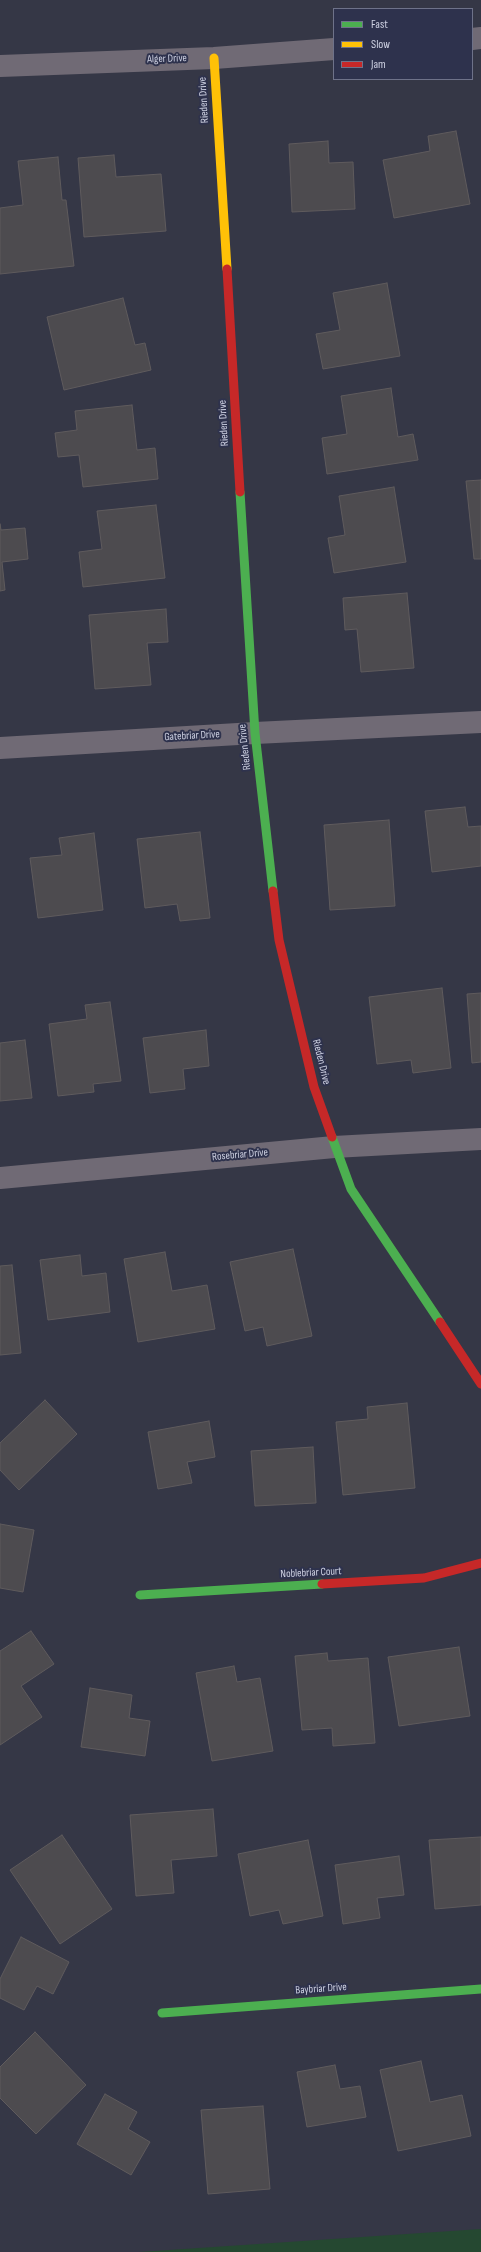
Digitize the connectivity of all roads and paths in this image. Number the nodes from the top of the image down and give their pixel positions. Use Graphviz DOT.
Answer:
graph roads {
  1 [pos="333,49"];
  2 [pos="214,58"];
  3 [pos="0,66"];
  4 [pos="481,722"];
  5 [pos="254,733"];
  6 [pos="0,748"];
  7 [pos="481,1140"];
  8 [pos="334,1147"];
  9 [pos="0,1178"];
  10 [pos="481,1384"];
  11 [pos="481,1563"];
  12 [pos="140,1595"];
  13 [pos="481,1988"];
  14 [pos="162,2013"];
  1 -- 2 [label="street, Alger Drive"];
  2 -- 3 [label="street, Alger Drive"];
  2 -- 5 [label="street, Rieden Drive"];
  4 -- 5 [label="street, Gatebriar Drive"];
  5 -- 6 [label="street, Gatebriar Drive"];
  5 -- 8 [label="street, Rieden Drive"];
  7 -- 8 [label="street, Rosebriar Drive"];
  8 -- 9 [label="street, Rosebriar Drive"];
  8 -- 10 [label="street, Rieden Drive"];
  11 -- 12 [label="street, Noblebriar Court"];
  13 -- 14 [label="street, Baybriar Drive"];
}
